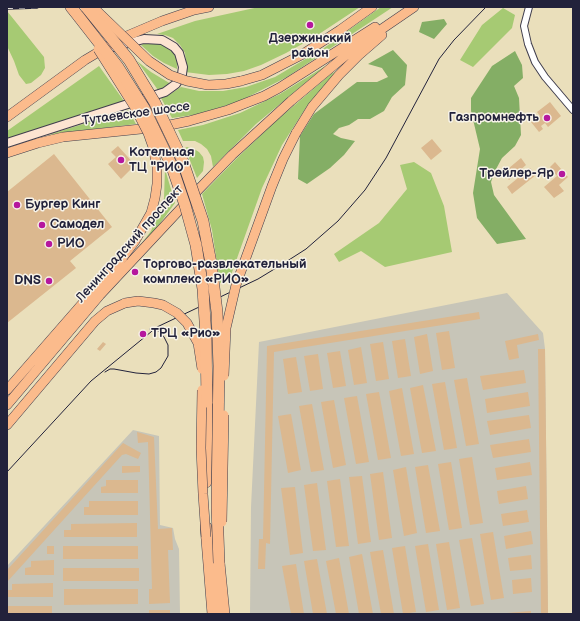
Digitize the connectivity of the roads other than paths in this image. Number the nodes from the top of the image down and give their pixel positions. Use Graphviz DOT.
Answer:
graph roads {
  1 [pos="71,7"];
  2 [pos="86,7"];
  3 [pos="93,7"];
  4 [pos="209,7"];
  5 [pos="372,7"];
  6 [pos="411,7"];
  7 [pos="415,7"];
  8 [pos="529,7"];
  9 [pos="79,16"];
  10 [pos="99,52"];
  11 [pos="573,110"];
  12 [pos="7,117"];
  13 [pos="7,143"];
  14 [pos="7,153"];
  15 [pos="7,390"];
  16 [pos="7,405"];
  17 [pos="7,424"];
  18 [pos="206,537"];
  19 [pos="219,563"];
  20 [pos="212,614"];
  21 [pos="224,614"];
  1 -- 9 [label="highway"];
  2 -- 19 [label="highway, bridge"];
  3 -- 5 [label="main road, bridge"];
  4 -- 10 [label="main road"];
  6 -- 14 [label="main road, Тутаевское шоссе"];
  7 -- 16 [label="main road, Ленинградский проспект"];
  7 -- 19 [label="main road, bridge"];
  8 -- 11 [label="street"];
  9 -- 15 [label="main road, Ленинградский проспект, bridge"];
  9 -- 18 [label="highway, bridge"];
  10 -- 12 [label="main road"];
  10 -- 13 [label="street"];
  17 -- 18 [label="main road, bridge"];
  18 -- 20 [label="highway"];
  19 -- 21 [label="highway"];
}
